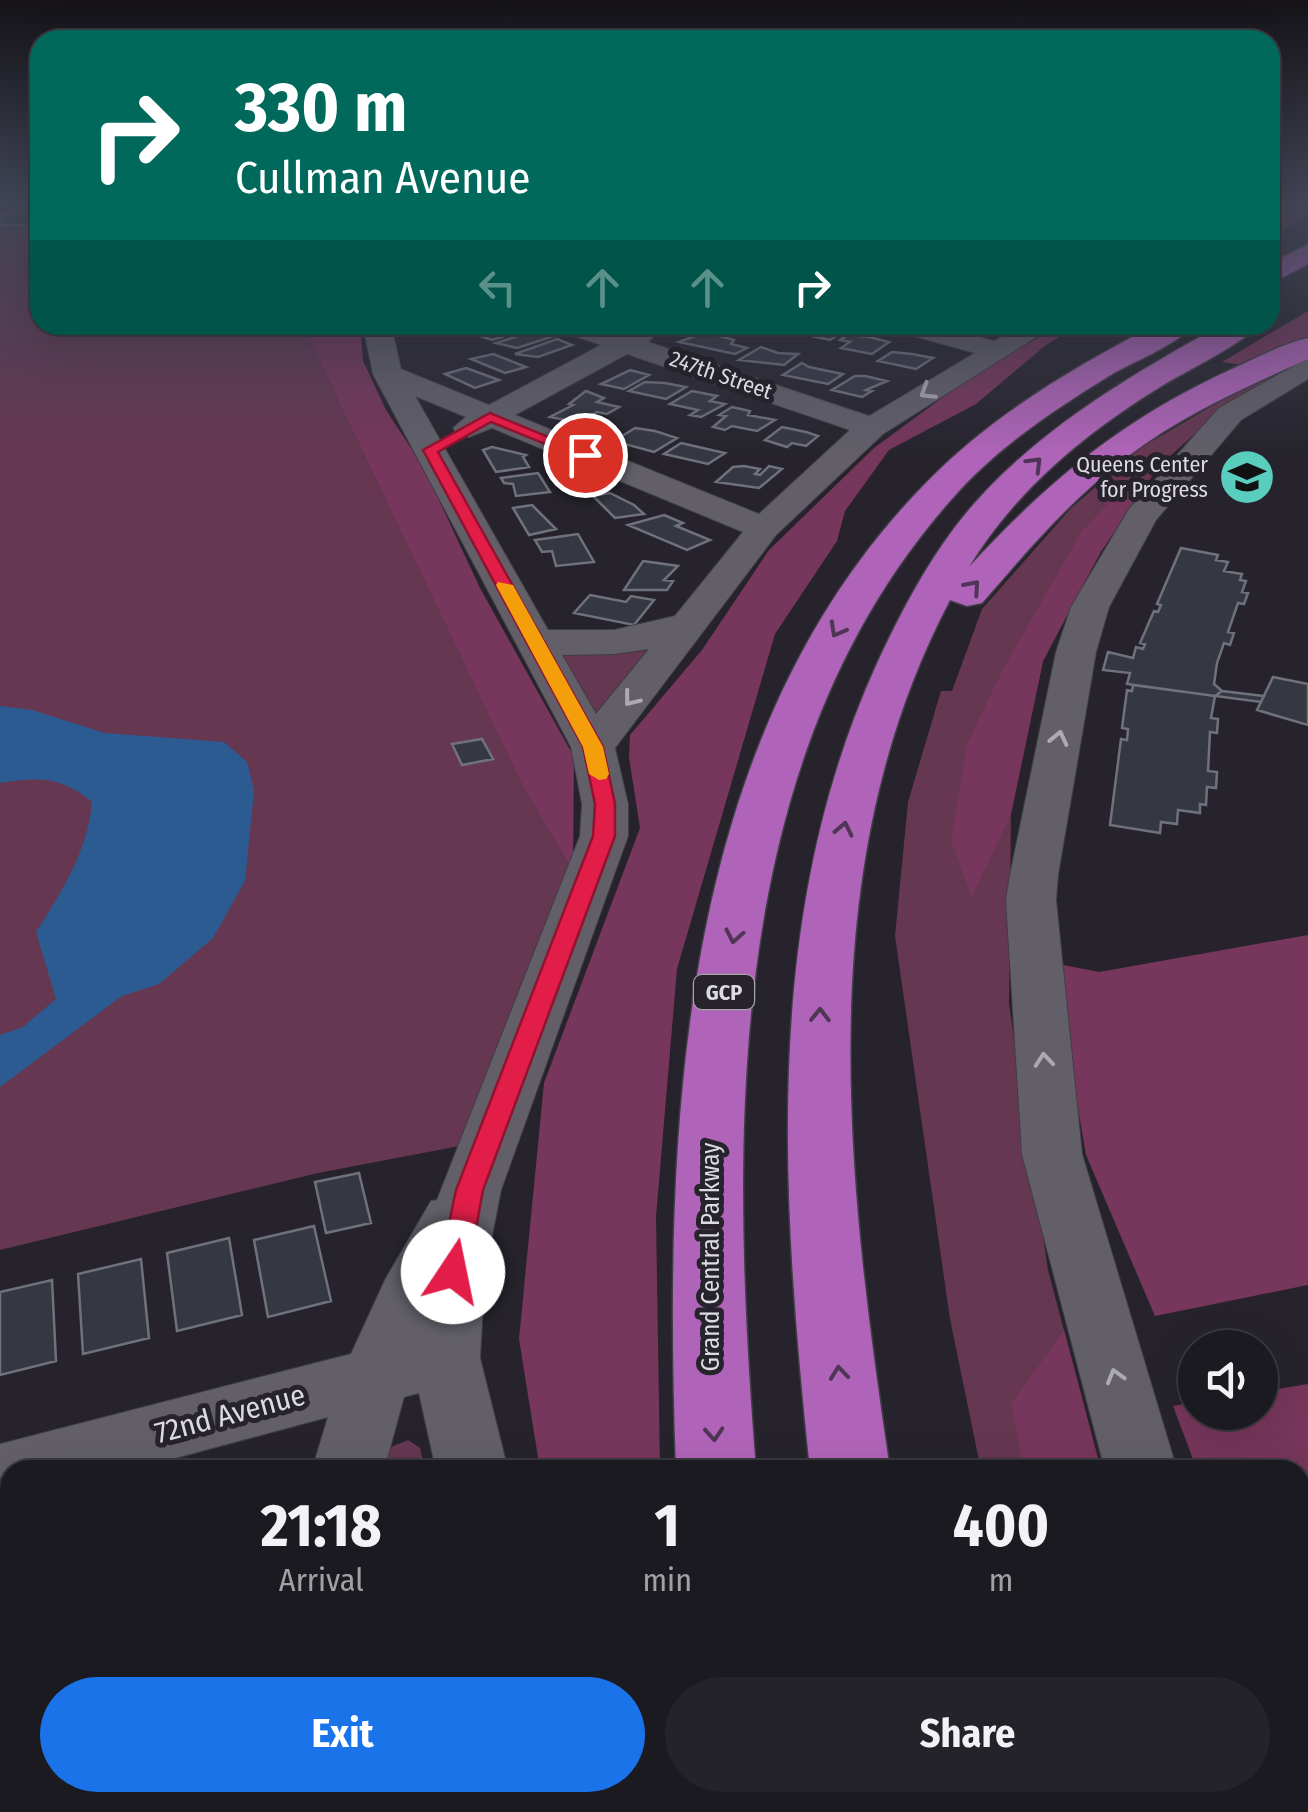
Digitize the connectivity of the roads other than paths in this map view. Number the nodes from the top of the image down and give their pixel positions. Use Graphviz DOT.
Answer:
graph roads {
  1 [pos="379,335"];
  2 [pos="601,335"];
  3 [pos="641,335"];
  4 [pos="942,335"];
  5 [pos="1023,335"];
  6 [pos="1108,335"];
  7 [pos="1160,335"];
  8 [pos="1226,335"];
  9 [pos="626,343"];
  10 [pos="1308,347"];
  11 [pos="995,350"];
  12 [pos="1308,367"];
  13 [pos="388,374"];
  14 [pos="490,417"];
  15 [pos="872,427"];
  16 [pos="430,450"];
  17 [pos="764,528"];
  18 [pos="890,548"];
  19 [pos="690,624"];
  20 [pos="535,641"];
  21 [pos="593,747"];
  22 [pos="860,754"];
  23 [pos="470,1190"];
  24 [pos="446,1358"];
  25 [pos="374,1376"];
  26 [pos="51,1460"];
  27 [pos="351,1460"];
  28 [pos="470,1460"];
  29 [pos="716,1460"];
  30 [pos="849,1460"];
  31 [pos="1138,1460"];
  1 -- 13 [label="street"];
  2 -- 9 [label="street, 247th Street"];
  3 -- 9 [label="street"];
  4 -- 11 [label="street"];
  5 -- 11 [label="street"];
  6 -- 18 [label="highway"];
  7 -- 18 [label="highway, Grand Central Parkway / GCP"];
  22 -- 8 [label="highway, one-way"];
  9 -- 14 [label="street"];
  9 -- 15 [label="street, 247th Street"];
  22 -- 10 [label="highway, one-way"];
  11 -- 15 [label="street, one-way"];
  31 -- 12 [label="street, one-way"];
  13 -- 14 [label="street"];
  13 -- 16 [label="street"];
  14 -- 16 [label="street"];
  14 -- 17 [label="street"];
  15 -- 17 [label="street"];
  16 -- 20 [label="street"];
  17 -- 19 [label="street"];
  18 -- 29 [label="highway, Grand Central Parkway / GCP, one-way"];
  19 -- 20 [label="street"];
  19 -- 21 [label="street, one-way"];
  20 -- 21 [label="street"];
  21 -- 23 [label="street"];
  30 -- 22 [label="highway, one-way"];
  23 -- 24 [label="street"];
  23 -- 25 [label="street"];
  24 -- 25 [label="street, 72nd Avenue"];
  24 -- 28 [label="street"];
  25 -- 26 [label="street, 72nd Avenue"];
  25 -- 27 [label="street"];
}
